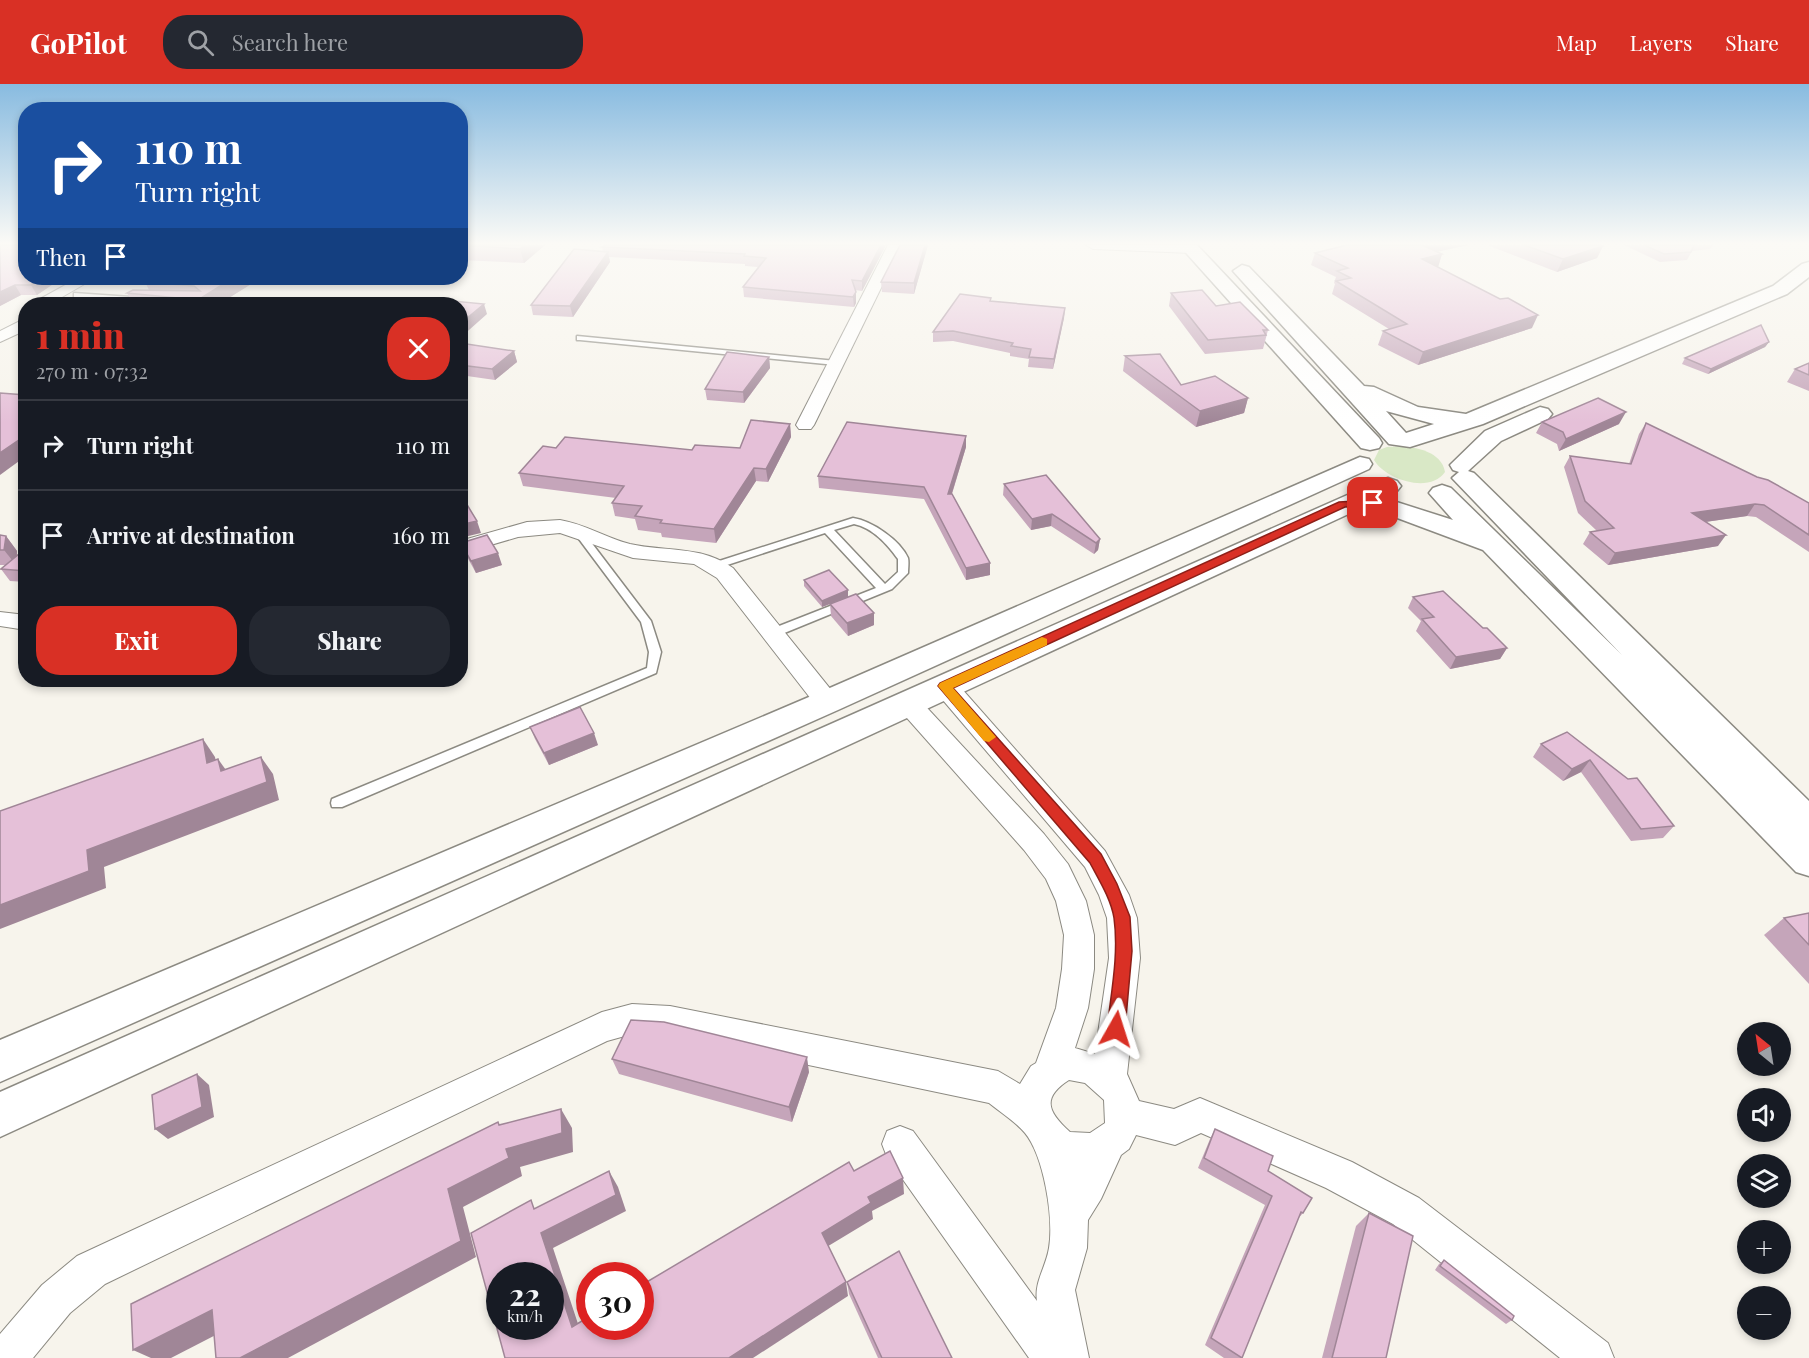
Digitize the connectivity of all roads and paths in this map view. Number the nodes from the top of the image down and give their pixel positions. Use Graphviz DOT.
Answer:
graph roads {
  1 [pos="865,304"];
  2 [pos="1239,304"];
  3 [pos="1274,304"];
  4 [pos="1746,304"];
  5 [pos="1773,304"];
  6 [pos="18,315"];
  7 [pos="0,325"];
  8 [pos="18,327"];
  9 [pos="0,337"];
  10 [pos="580,338"];
  11 [pos="836,363"];
  12 [pos="1348,382"];
  13 [pos="1475,419"];
  14 [pos="805,425"];
  15 [pos="1404,439"];
  16 [pos="1365,453"];
  17 [pos="1456,479"];
  18 [pos="1388,486"];
  19 [pos="1343,504"];
  20 [pos="576,528"];
  21 [pos="827,529"];
  22 [pos="468,546"];
  23 [pos="1496,546"];
  24 [pos="717,565"];
  25 [pos="883,589"];
  26 [pos="0,619"];
  27 [pos="18,622"];
  28 [pos="773,633"];
  29 [pos="945,686"];
  30 [pos="827,702"];
  31 [pos="909,702"];
  32 [pos="337,804"];
  33 [pos="1809,824"];
  34 [pos="1809,861"];
  35 [pos="0,1061"];
  36 [pos="1048,1072"];
  37 [pos="1109,1078"];
  38 [pos="998,1088"];
  39 [pos="0,1115"];
  40 [pos="1040,1127"];
  41 [pos="1115,1131"];
  42 [pos="900,1144"];
  43 [pos="1069,1215"];
  44 [pos="6,1358"];
  45 [pos="1054,1358"];
  46 [pos="1068,1358"];
  47 [pos="1593,1358"];
  1 -- 11 [label="street"];
  2 -- 16 [label="street"];
  3 -- 12 [label="street"];
  4 -- 13 [label="street"];
  5 -- 17 [label="street"];
  6 -- 7 [label="street"];
  8 -- 9 [label="street"];
  10 -- 11 [label="lane"];
  11 -- 14 [label="street"];
  12 -- 13 [label="street"];
  12 -- 15 [label="street"];
  13 -- 15 [label="street"];
  15 -- 16 [label="street"];
  15 -- 17 [label="street"];
  16 -- 18 [label="street"];
  16 -- 30 [label="street"];
  17 -- 18 [label="street"];
  17 -- 23 [label="street"];
  17 -- 33 [label="street"];
  18 -- 19 [label="street"];
  19 -- 23 [label="street"];
  19 -- 29 [label="street"];
  20 -- 22 [label="street"];
  20 -- 24 [label="street"];
  20 -- 32 [label="lane"];
  21 -- 24 [label="lane"];
  21 -- 25 [label="lane"];
  21 -- 25 [label="lane"];
  23 -- 34 [label="street"];
  24 -- 28 [label="street"];
  25 -- 28 [label="lane"];
  26 -- 27 [label="street"];
  28 -- 30 [label="street"];
  29 -- 31 [label="street"];
  29 -- 37 [label="street"];
  30 -- 35 [label="street"];
  31 -- 36 [label="street"];
  31 -- 39 [label="street"];
  36 -- 37 [label="street"];
  36 -- 38 [label="street"];
  36 -- 40 [label="street"];
  37 -- 41 [label="street"];
  38 -- 40 [label="street"];
  38 -- 44 [label="street"];
  40 -- 41 [label="street"];
  40 -- 43 [label="street"];
  41 -- 43 [label="street"];
  41 -- 47 [label="street"];
  42 -- 45 [label="street"];
  43 -- 46 [label="street"];
}
